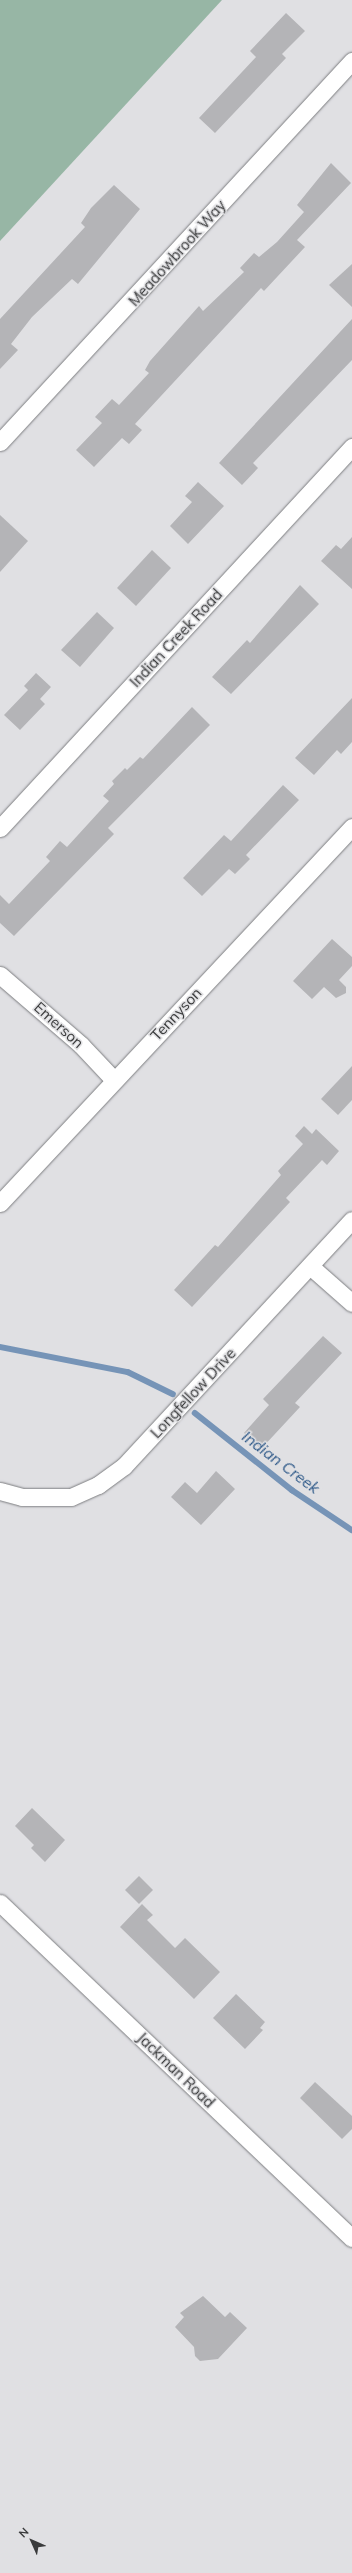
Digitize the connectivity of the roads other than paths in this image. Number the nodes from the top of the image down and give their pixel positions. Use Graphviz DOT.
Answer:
graph roads {
  1 [pos="352,61"];
  2 [pos="0,442"];
  3 [pos="352,447"];
  4 [pos="352,827"];
  5 [pos="0,828"];
  6 [pos="0,975"];
  7 [pos="114,1080"];
  8 [pos="0,1203"];
  9 [pos="352,1220"];
  10 [pos="310,1266"];
  11 [pos="352,1303"];
  12 [pos="0,1491"];
  13 [pos="0,1903"];
  14 [pos="352,2238"];
  1 -- 2 [label="street, Meadowbrook Way"];
  3 -- 5 [label="street, Indian Creek Road"];
  4 -- 7 [label="street, Tennyson"];
  6 -- 7 [label="street, Emerson"];
  7 -- 8 [label="street, Tennyson"];
  9 -- 10 [label="street, Longfellow Drive"];
  10 -- 11 [label="street"];
  10 -- 12 [label="street, Longfellow Drive"];
  13 -- 14 [label="street, Jackman Road"];
}
